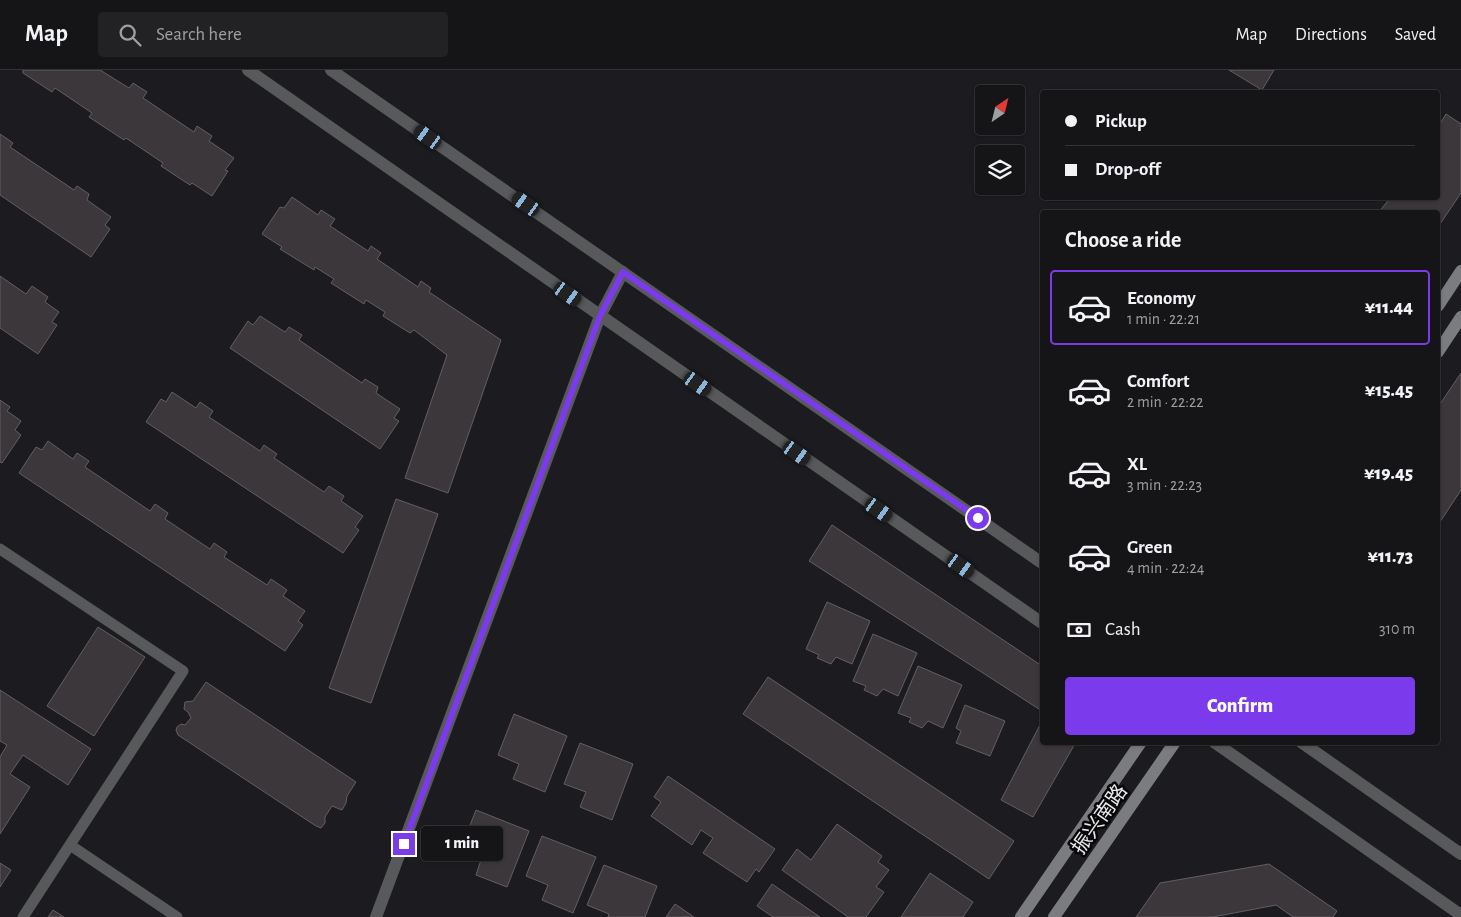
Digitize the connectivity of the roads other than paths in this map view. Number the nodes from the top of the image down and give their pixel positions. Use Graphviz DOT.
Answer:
graph roads {
  1 [pos="248,70"];
  2 [pos="331,70"];
  3 [pos="1461,271"];
  4 [pos="623,272"];
  5 [pos="1440,303"];
  6 [pos="600,316"];
  7 [pos="1461,317"];
  8 [pos="1440,349"];
  9 [pos="0,549"];
  10 [pos="1040,562"];
  11 [pos="1040,622"];
  12 [pos="1139,745"];
  13 [pos="1173,745"];
  14 [pos="1218,745"];
  15 [pos="1305,745"];
  16 [pos="70,845"];
  17 [pos="1461,854"];
  18 [pos="1461,915"];
  19 [pos="23,917"];
  20 [pos="177,917"];
  21 [pos="376,917"];
  22 [pos="1021,917"];
  23 [pos="1054,917"];
  1 -- 6 [label="street"];
  2 -- 4 [label="street"];
  3 -- 5 [label="main road"];
  4 -- 6 [label="street"];
  4 -- 10 [label="street"];
  6 -- 11 [label="street"];
  6 -- 21 [label="street"];
  7 -- 8 [label="main road"];
  9 -- 16 [label="lane"];
  12 -- 22 [label="main road, 振兴南路"];
  13 -- 23 [label="main road, 振兴南路"];
  14 -- 18 [label="street"];
  15 -- 17 [label="street"];
  16 -- 19 [label="lane"];
  16 -- 20 [label="lane"];
}
